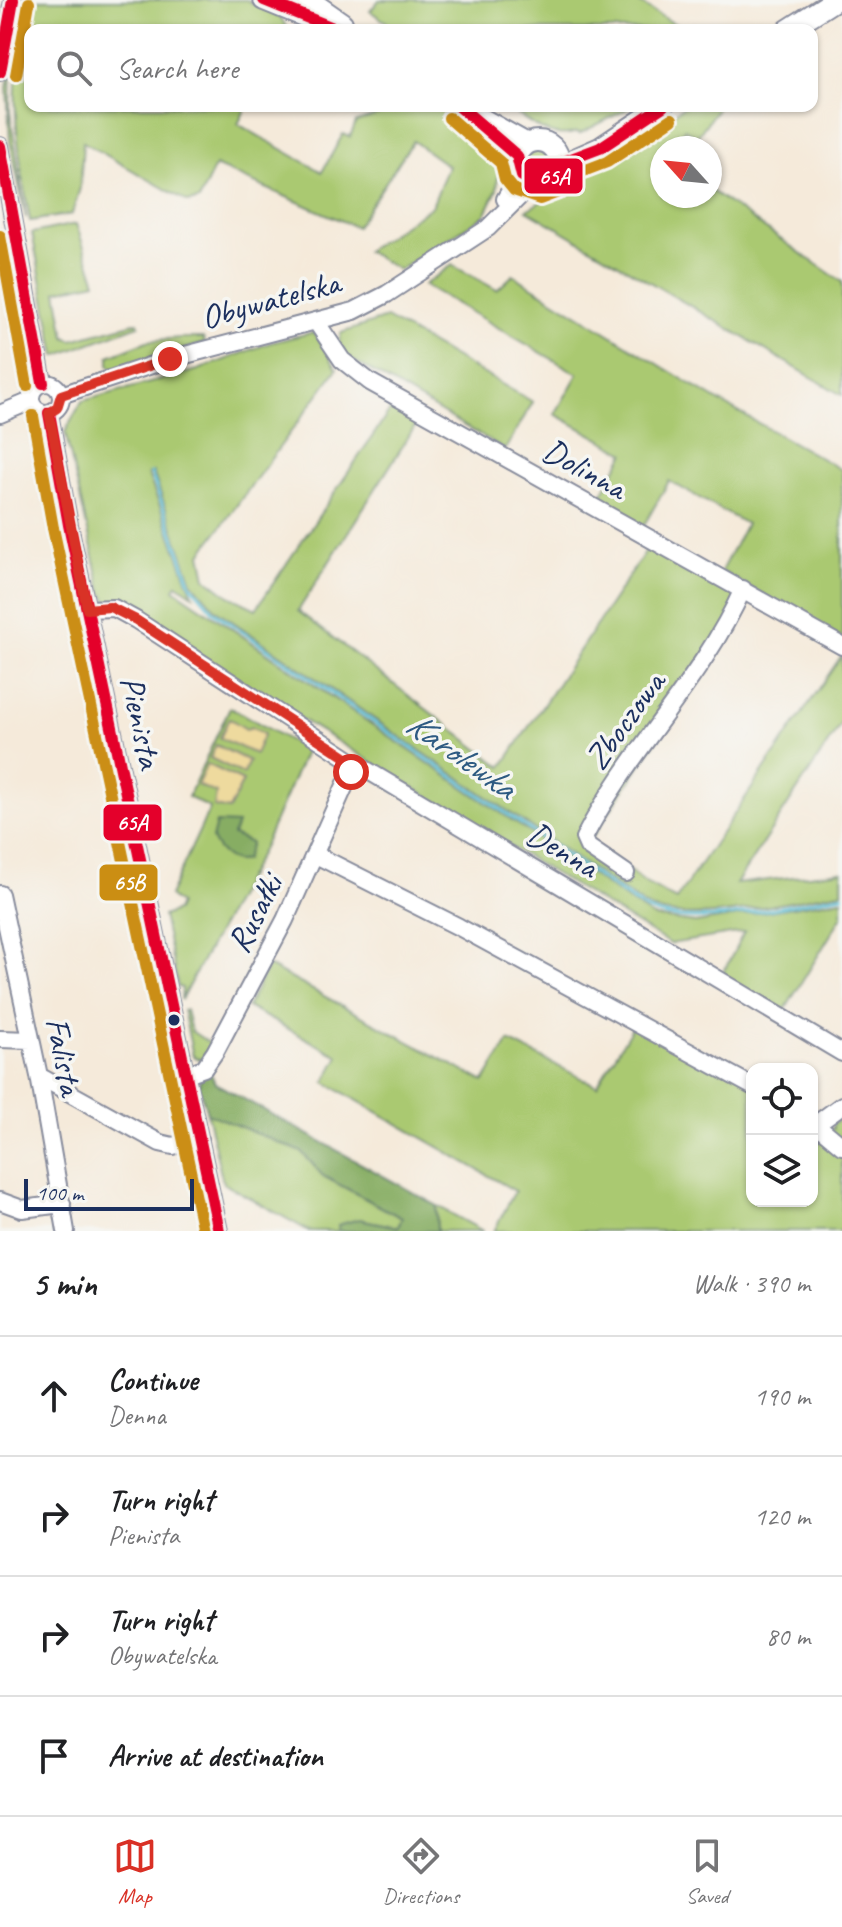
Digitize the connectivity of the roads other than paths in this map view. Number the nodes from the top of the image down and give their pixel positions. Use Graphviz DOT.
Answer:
graph roads {
  1 [pos="13,0"];
  2 [pos="264,0"];
  3 [pos="309,0"];
  4 [pos="835,0"];
  5 [pos="323,24"];
  6 [pos="343,24"];
  7 [pos="797,24"];
  8 [pos="0,72"];
  9 [pos="466,112"];
  10 [pos="653,112"];
  11 [pos="0,146"];
  12 [pos="557,158"];
  13 [pos="524,164"];
  14 [pos="16,236"];
  15 [pos="0,244"];
  16 [pos="317,323"];
  17 [pos="43,383"];
  18 [pos="61,395"];
  19 [pos="31,401"];
  20 [pos="49,413"];
  21 [pos="0,414"];
  22 [pos="743,589"];
  23 [pos="87,609"];
  24 [pos="842,646"];
  25 [pos="355,763"];
  26 [pos="316,855"];
  27 [pos="626,873"];
  28 [pos="0,894"];
  29 [pos="0,1039"];
  30 [pos="31,1040"];
  31 [pos="842,1053"];
  32 [pos="187,1074"];
  33 [pos="39,1076"];
  34 [pos="746,1083"];
  35 [pos="842,1105"];
  36 [pos="818,1120"];
  37 [pos="818,1125"];
  38 [pos="200,1139"];
  39 [pos="842,1146"];
  40 [pos="0,1201"];
  41 [pos="62,1204"];
  42 [pos="66,1231"];
  43 [pos="219,1231"];
  1 -- 8 [label="street"];
  2 -- 5 [label="main road"];
  3 -- 6 [label="main road"];
  4 -- 7 [label="main road"];
  9 -- 13 [label="main road"];
  10 -- 12 [label="main road"];
  11 -- 14 [label="street"];
  12 -- 13 [label="main road"];
  12 -- 13 [label="main road"];
  13 -- 16 [label="street, Obywatelska"];
  14 -- 15 [label="street"];
  14 -- 17 [label="street"];
  16 -- 18 [label="street, Obywatelska"];
  16 -- 22 [label="street, Dolinna"];
  17 -- 18 [label="street"];
  17 -- 19 [label="street"];
  18 -- 20 [label="street"];
  19 -- 20 [label="street"];
  19 -- 21 [label="street"];
  20 -- 23 [label="street, Pienista"];
  22 -- 24 [label="street, Dolinna"];
  22 -- 27 [label="street, Zboczowa"];
  23 -- 25 [label="street, Denna"];
  23 -- 32 [label="street, Pienista"];
  25 -- 26 [label="street, Rusałki"];
  25 -- 31 [label="street, Denna"];
  26 -- 32 [label="street, Rusałki"];
  26 -- 34 [label="street"];
  28 -- 30 [label="street, Falista"];
  29 -- 30 [label="street"];
  30 -- 33 [label="street, Falista"];
  32 -- 38 [label="street, Pienista"];
  33 -- 38 [label="street"];
  33 -- 41 [label="street, Falista"];
  35 -- 36 [label="street"];
  37 -- 39 [label="street"];
  38 -- 43 [label="street, Pienista"];
  40 -- 41 [label="street"];
  41 -- 42 [label="street, Falista"];
}
